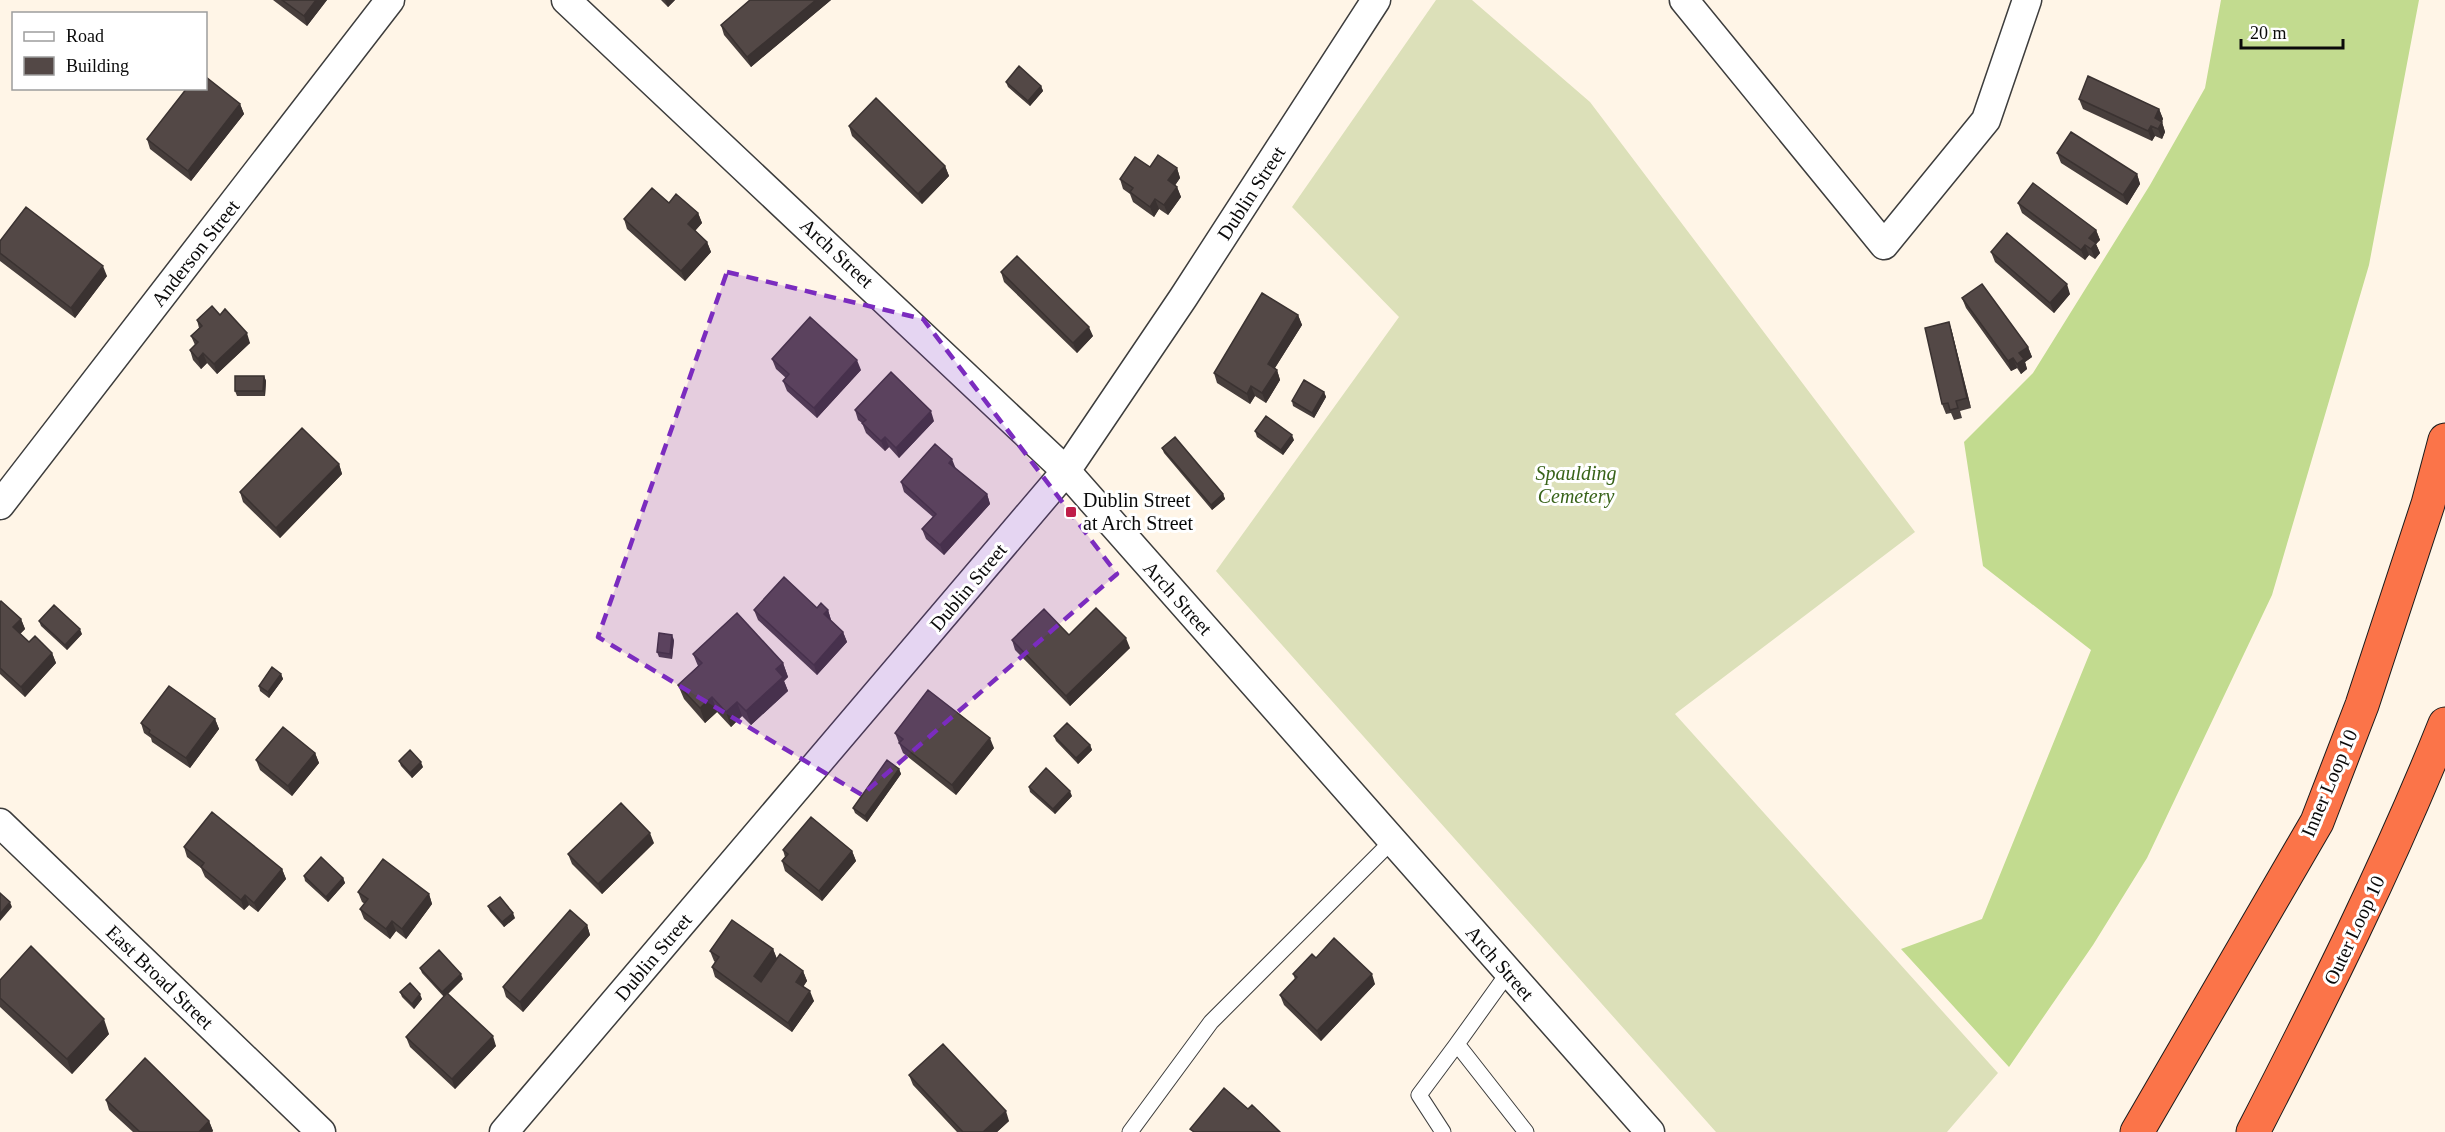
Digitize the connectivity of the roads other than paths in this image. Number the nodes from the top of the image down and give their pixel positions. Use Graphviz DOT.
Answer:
graph roads {
  1 [pos="390,0"];
  2 [pos="567,0"];
  3 [pos="1376,0"];
  4 [pos="1684,0"];
  5 [pos="2027,0"];
  6 [pos="2445,440"];
  7 [pos="1066,471"];
  8 [pos="0,505"];
  9 [pos="2445,724"];
  10 [pos="0,823"];
  11 [pos="1393,840"];
  12 [pos="1508,973"];
  13 [pos="1457,1044"];
  14 [pos="321,1132"];
  15 [pos="504,1132"];
  16 [pos="1130,1132"];
  17 [pos="1443,1132"];
  18 [pos="1526,1132"];
  19 [pos="1650,1132"];
  20 [pos="2137,1132"];
  21 [pos="2253,1132"];
  1 -- 8 [label="street, Anderson Street"];
  2 -- 7 [label="street, Arch Street"];
  3 -- 7 [label="street, Dublin Street"];
  4 -- 5 [label="street"];
  6 -- 20 [label="highway, Inner Loop 10"];
  7 -- 11 [label="street, Arch Street"];
  7 -- 15 [label="street, Dublin Street"];
  9 -- 21 [label="highway, Outer Loop 10"];
  10 -- 14 [label="street, East Broad Street"];
  11 -- 12 [label="street, Arch Street"];
  11 -- 16 [label="lane"];
  12 -- 13 [label="lane"];
  12 -- 19 [label="street, Arch Street"];
  13 -- 17 [label="lane"];
  13 -- 18 [label="lane"];
}
